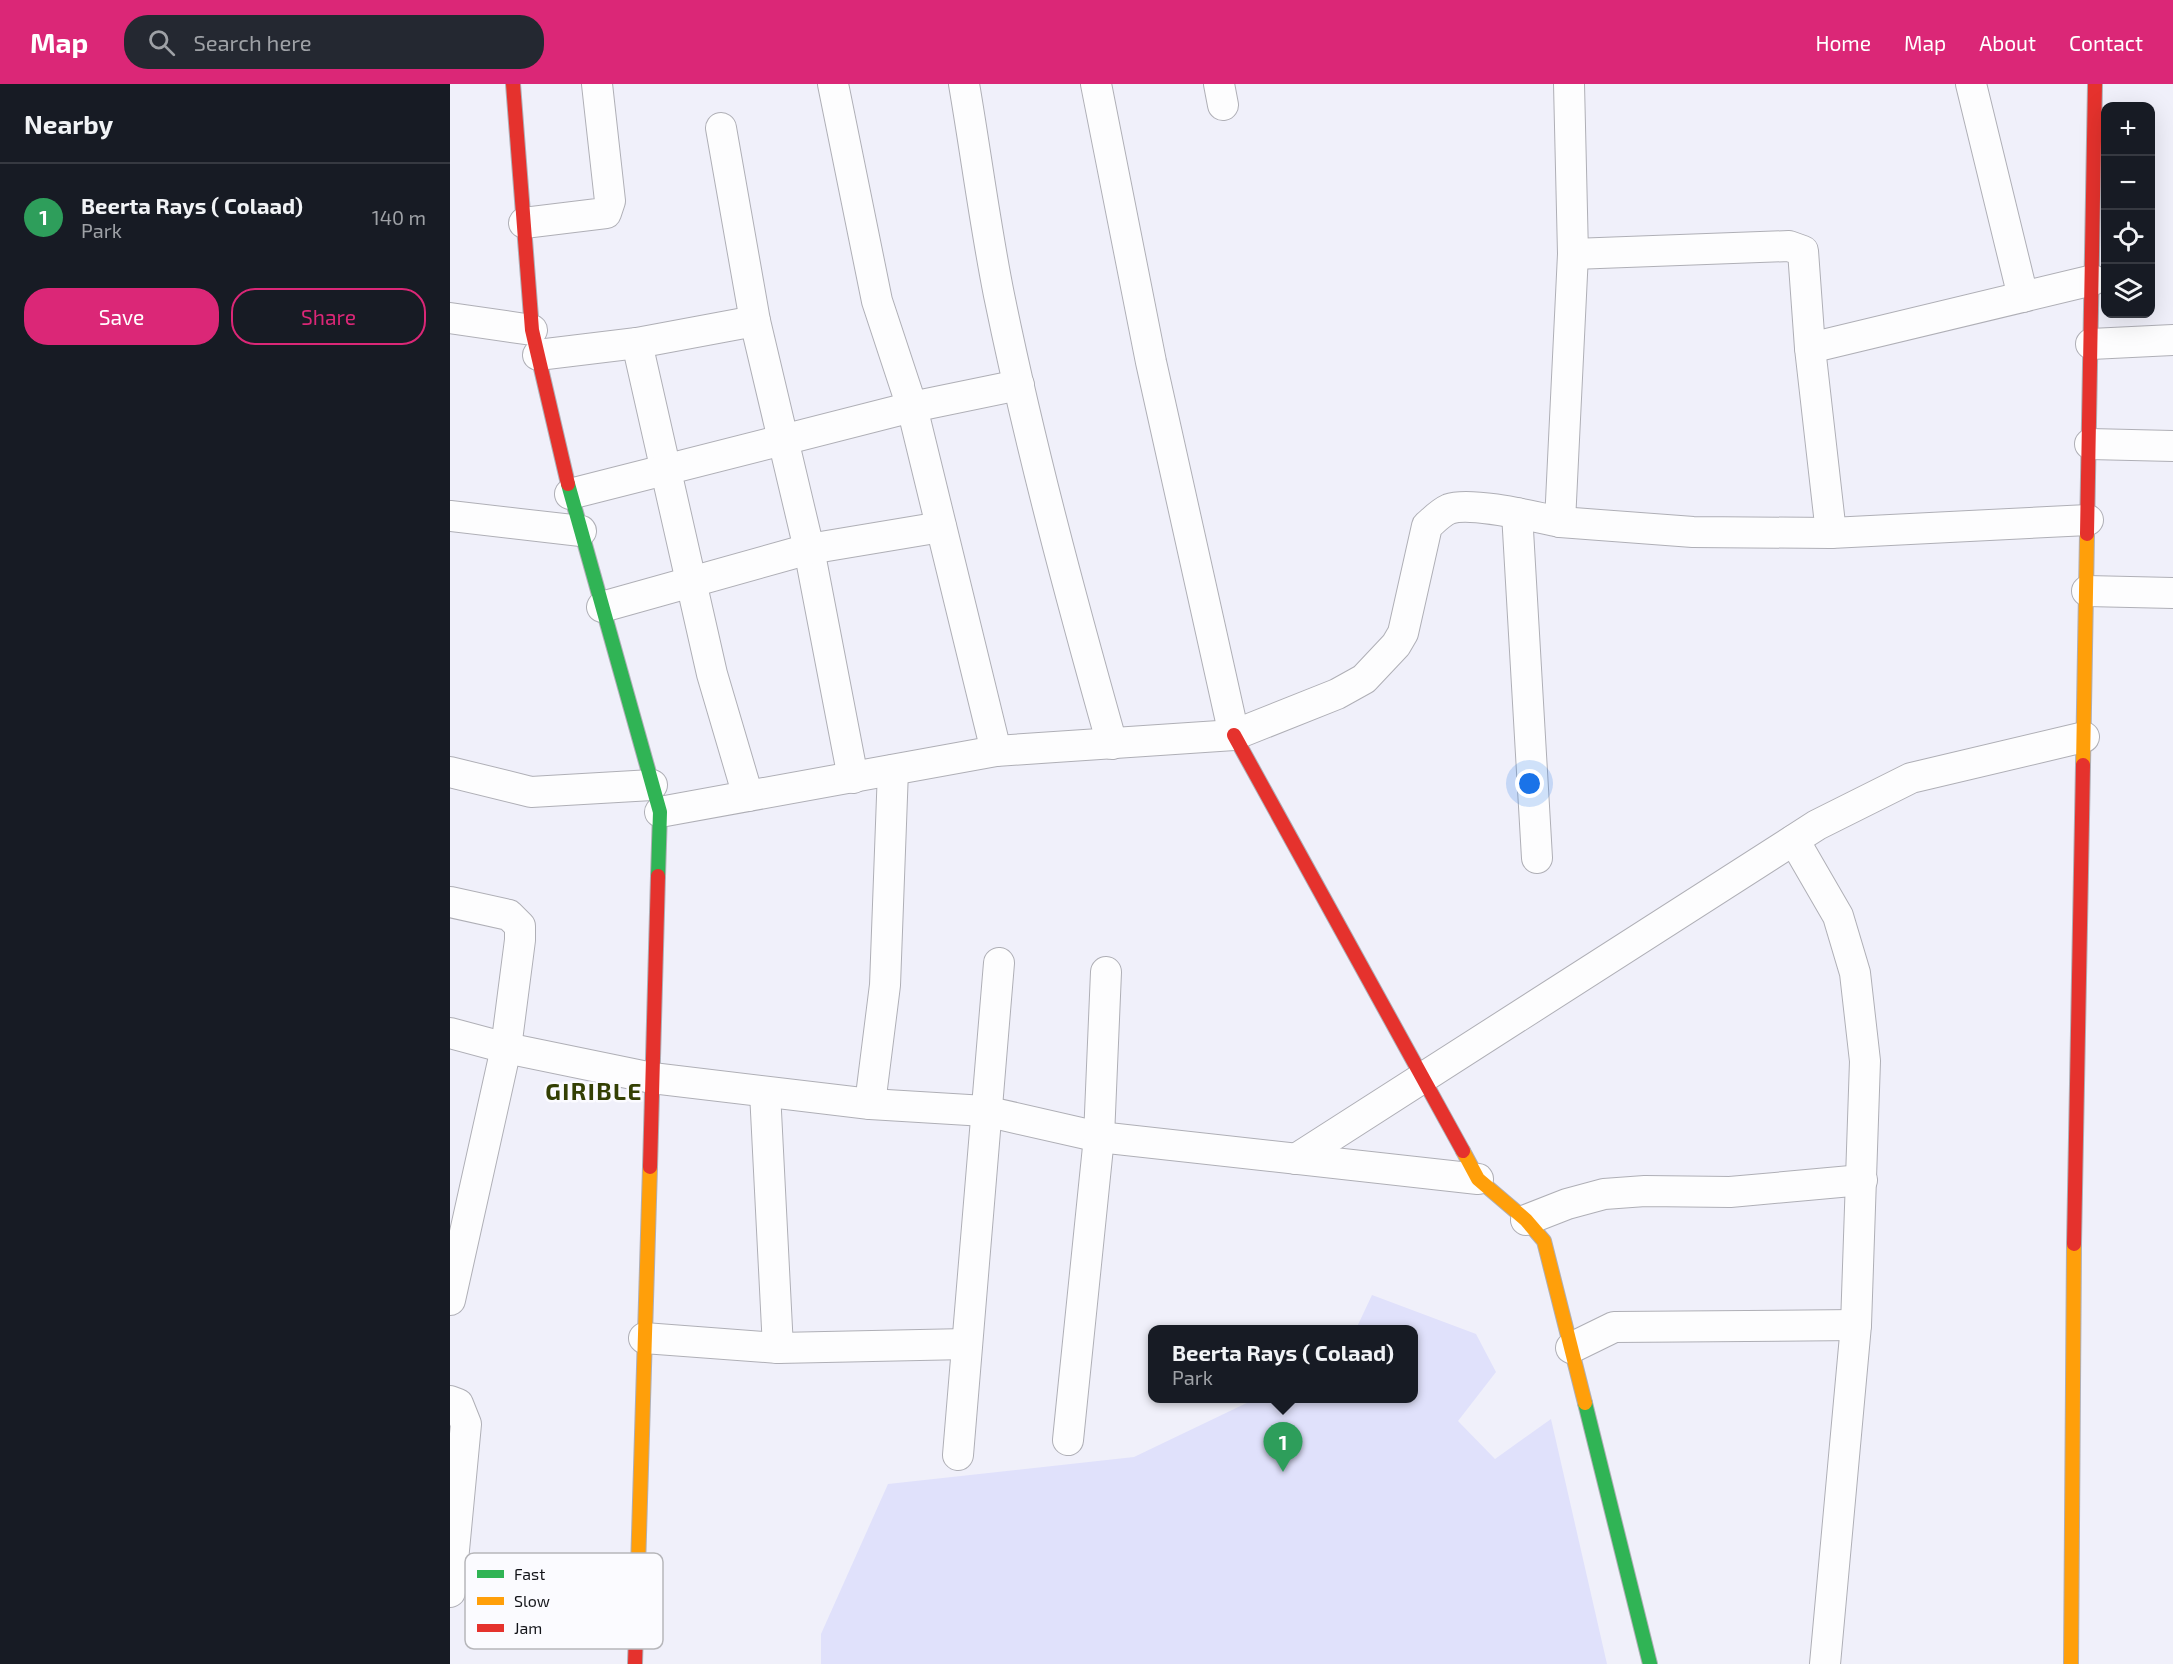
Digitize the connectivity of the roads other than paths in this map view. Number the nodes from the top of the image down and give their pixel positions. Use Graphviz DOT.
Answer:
graph roads {
  1 [pos="513,84"];
  2 [pos="597,84"];
  3 [pos="833,84"];
  4 [pos="964,84"];
  5 [pos="1096,84"];
  6 [pos="1569,84"];
  7 [pos="1971,84"];
  8 [pos="2096,84"];
  9 [pos="721,128"];
  10 [pos="524,223"];
  11 [pos="1573,254"];
  12 [pos="2093,280"];
  13 [pos="2023,297"];
  14 [pos="450,318"];
  15 [pos="755,321"];
  16 [pos="2173,340"];
  17 [pos="535,343"];
  18 [pos="637,343"];
  19 [pos="2091,344"];
  20 [pos="1810,348"];
  21 [pos="1019,386"];
  22 [pos="912,407"];
  23 [pos="782,438"];
  24 [pos="2090,444"];
  25 [pos="2173,446"];
  26 [pos="665,469"];
  27 [pos="570,494"];
  28 [pos="1517,513"];
  29 [pos="450,516"];
  30 [pos="2088,520"];
  31 [pos="1560,522"];
  32 [pos="941,527"];
  33 [pos="581,531"];
  34 [pos="1831,532"];
  35 [pos="809,549"];
  36 [pos="692,583"];
  37 [pos="2087,591"];
  38 [pos="2173,593"];
  39 [pos="602,607"];
  40 [pos="1234,735"];
  41 [pos="2084,737"];
  42 [pos="1112,744"];
  43 [pos="996,752"];
  44 [pos="892,770"];
  45 [pos="450,772"];
  46 [pos="853,778"];
  47 [pos="748,796"];
  48 [pos="656,799"];
  49 [pos="1794,840"];
  50 [pos="1537,858"];
  51 [pos="450,902"];
  52 [pos="999,963"];
  53 [pos="1106,972"];
  54 [pos="450,1033"];
  55 [pos="506,1048"];
  56 [pos="1424,1076"];
  57 [pos="652,1078"];
  58 [pos="765,1092"];
  59 [pos="870,1104"];
  60 [pos="985,1111"];
  61 [pos="1099,1137"];
  62 [pos="1296,1159"];
  63 [pos="1478,1179"];
  64 [pos="1862,1180"];
  65 [pos="1526,1220"];
  66 [pos="450,1300"];
  67 [pos="1856,1325"];
  68 [pos="644,1338"];
  69 [pos="967,1344"];
  70 [pos="778,1348"];
  71 [pos="1571,1348"];
  72 [pos="450,1401"];
  73 [pos="1068,1440"];
  74 [pos="958,1455"];
  75 [pos="638,1553"];
  76 [pos="450,1592"];
  77 [pos="635,1649"];
  78 [pos="635,1664"];
  79 [pos="1650,1664"];
  80 [pos="1825,1664"];
  81 [pos="2071,1664"];
  1 -- 10 [label="street"];
  2 -- 10 [label="street"];
  3 -- 22 [label="street"];
  4 -- 21 [label="street"];
  5 -- 40 [label="street"];
  6 -- 11 [label="street"];
  7 -- 13 [label="street"];
  8 -- 12 [label="street"];
  9 -- 15 [label="street"];
  10 -- 17 [label="street"];
  11 -- 20 [label="street"];
  11 -- 31 [label="street"];
  12 -- 13 [label="street"];
  12 -- 19 [label="street"];
  13 -- 20 [label="street"];
  14 -- 17 [label="street"];
  15 -- 18 [label="street"];
  15 -- 23 [label="street"];
  16 -- 19 [label="street"];
  17 -- 18 [label="street"];
  17 -- 27 [label="street"];
  18 -- 26 [label="street"];
  19 -- 24 [label="street"];
  20 -- 34 [label="street"];
  21 -- 22 [label="street"];
  21 -- 42 [label="street"];
  22 -- 23 [label="street"];
  22 -- 32 [label="street"];
  23 -- 26 [label="street"];
  23 -- 35 [label="street"];
  24 -- 25 [label="street"];
  24 -- 30 [label="street"];
  26 -- 27 [label="street"];
  26 -- 36 [label="street"];
  27 -- 33 [label="street"];
  28 -- 31 [label="street"];
  28 -- 40 [label="street"];
  28 -- 50 [label="street"];
  29 -- 33 [label="street"];
  30 -- 34 [label="street"];
  30 -- 37 [label="street"];
  31 -- 34 [label="street"];
  32 -- 35 [label="street"];
  32 -- 43 [label="street"];
  33 -- 39 [label="street"];
  35 -- 36 [label="street"];
  35 -- 46 [label="street"];
  36 -- 39 [label="street"];
  36 -- 47 [label="street"];
  37 -- 38 [label="street"];
  37 -- 41 [label="street"];
  39 -- 48 [label="street"];
  40 -- 42 [label="street"];
  40 -- 56 [label="street"];
  41 -- 49 [label="street"];
  41 -- 81 [label="street"];
  42 -- 43 [label="street"];
  43 -- 44 [label="street"];
  44 -- 46 [label="street"];
  44 -- 59 [label="street"];
  45 -- 48 [label="street"];
  46 -- 47 [label="street"];
  47 -- 48 [label="street"];
  48 -- 57 [label="street"];
  49 -- 56 [label="street"];
  49 -- 64 [label="street"];
  51 -- 55 [label="street"];
  52 -- 60 [label="street"];
  53 -- 61 [label="street"];
  54 -- 55 [label="street"];
  55 -- 57 [label="street"];
  55 -- 66 [label="street"];
  56 -- 62 [label="street"];
  56 -- 63 [label="street"];
  57 -- 58 [label="street"];
  57 -- 68 [label="street"];
  58 -- 59 [label="street"];
  58 -- 70 [label="street"];
  59 -- 60 [label="street"];
  60 -- 61 [label="street"];
  60 -- 69 [label="street"];
  61 -- 62 [label="street"];
  61 -- 73 [label="street"];
  62 -- 63 [label="street"];
  63 -- 65 [label="street"];
  64 -- 65 [label="street"];
  64 -- 67 [label="street"];
  65 -- 71 [label="street"];
  67 -- 71 [label="street"];
  67 -- 80 [label="street"];
  68 -- 70 [label="street"];
  68 -- 75 [label="street"];
  69 -- 70 [label="street"];
  69 -- 74 [label="street"];
  71 -- 79 [label="street"];
  72 -- 76 [label="street"];
  77 -- 78 [label="street"];
}
